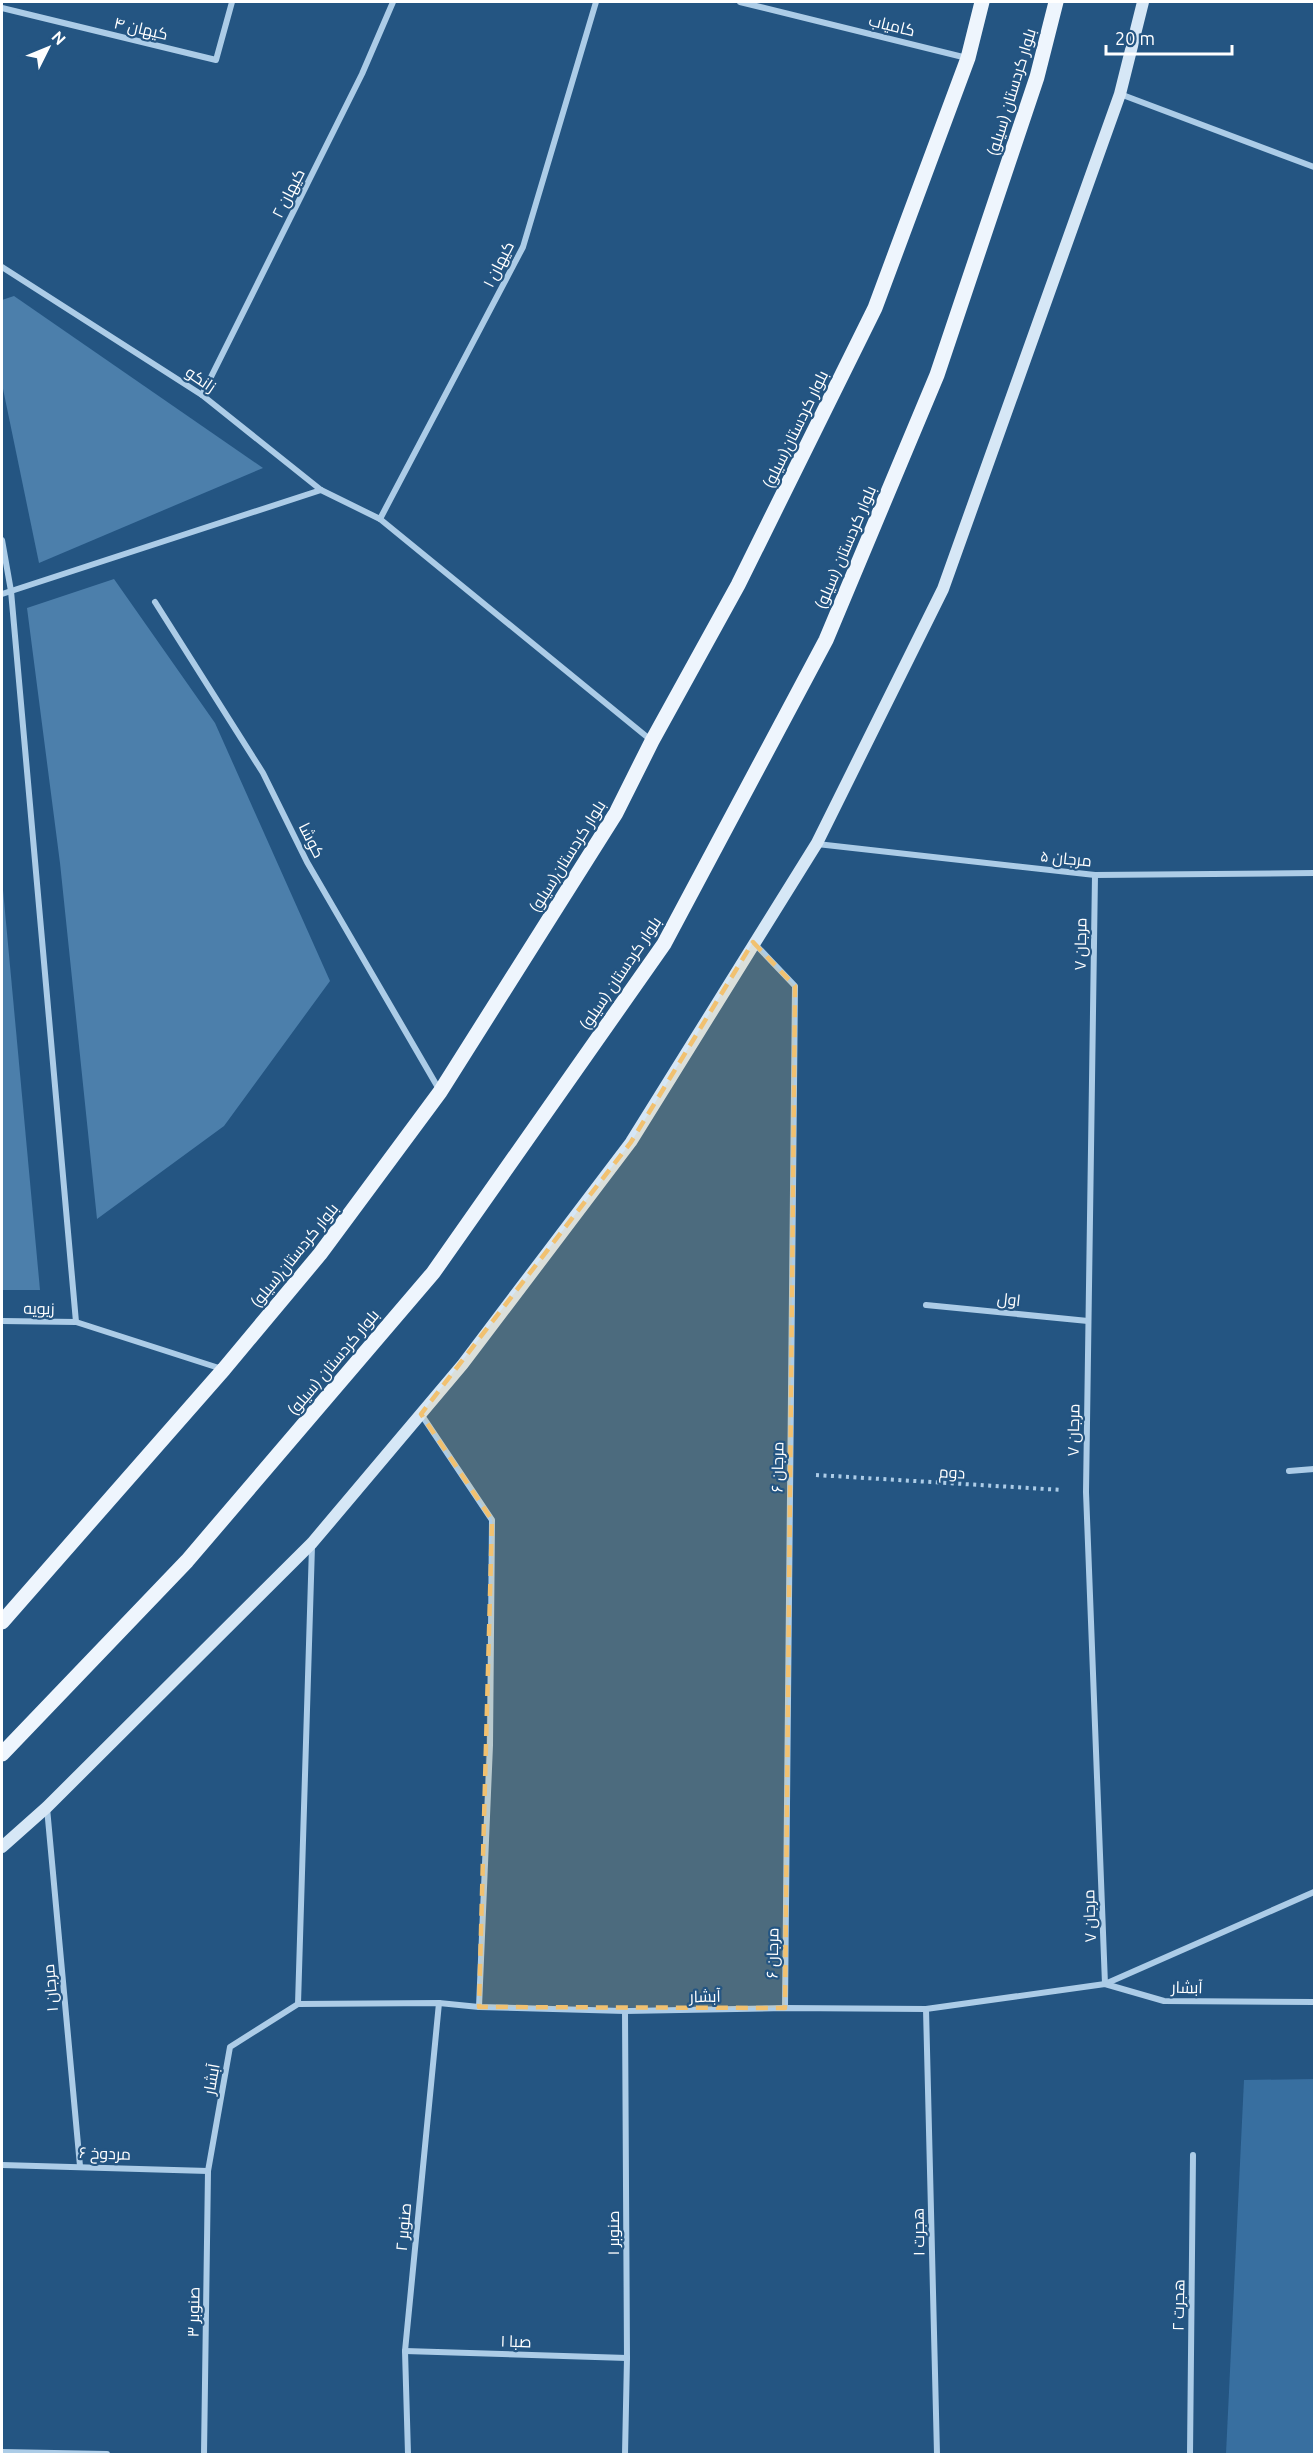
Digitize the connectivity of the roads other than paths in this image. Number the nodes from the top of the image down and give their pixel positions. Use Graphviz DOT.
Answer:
graph roads {
  1 [pos="232,2"];
  2 [pos="393,2"];
  3 [pos="596,2"];
  4 [pos="740,2"];
  5 [pos="982,2"];
  6 [pos="1056,2"];
  7 [pos="1143,2"];
  8 [pos="2,8"];
  9 [pos="968,58"];
  10 [pos="1120,94"];
  11 [pos="1314,165"];
  12 [pos="2,267"];
  13 [pos="202,395"];
  14 [pos="321,490"];
  15 [pos="380,519"];
  16 [pos="2,540"];
  17 [pos="11,591"];
  18 [pos="2,594"];
  19 [pos="155,602"];
  20 [pos="652,741"];
  21 [pos="817,843"];
  22 [pos="1314,873"];
  23 [pos="1095,875"];
  24 [pos="753,942"];
  25 [pos="440,1092"];
  26 [pos="926,1305"];
  27 [pos="2,1321"];
  28 [pos="1088,1321"];
  29 [pos="76,1322"];
  30 [pos="224,1369"];
  31 [pos="421,1414"];
  32 [pos="1314,1469"];
  33 [pos="1289,1471"];
  34 [pos="312,1543"];
  35 [pos="2,1622"];
  36 [pos="2,1755"];
  37 [pos="47,1807"];
  38 [pos="2,1847"];
  39 [pos="1314,1892"];
  40 [pos="1105,1984"];
  41 [pos="1314,2002"];
  42 [pos="439,2003"];
  43 [pos="298,2004"];
  44 [pos="479,2007"];
  45 [pos="785,2008"];
  46 [pos="926,2009"];
  47 [pos="625,2011"];
  48 [pos="1193,2155"];
  49 [pos="2,2165"];
  50 [pos="80,2166"];
  51 [pos="208,2171"];
  52 [pos="405,2351"];
  53 [pos="627,2358"];
  54 [pos="2,2452"];
  55 [pos="106,2454"];
  56 [pos="204,2454"];
  57 [pos="408,2454"];
  58 [pos="625,2454"];
  59 [pos="937,2454"];
  60 [pos="1190,2454"];
  1 -- 8 [label="street, کیهان ۴"];
  2 -- 13 [label="street, کیهان ۲"];
  3 -- 15 [label="street, کیهان ۱"];
  4 -- 9 [label="street, کامیاب"];
  5 -- 9 [label="main road, بلوار کردستان(سیلو)"];
  6 -- 36 [label="main road, بلوار کردستان (سیلو)"];
  7 -- 10 [label="street"];
  9 -- 20 [label="main road, بلوار کردستان(سیلو)"];
  10 -- 11 [label="street"];
  10 -- 21 [label="street"];
  12 -- 13 [label="street, زانکو"];
  13 -- 14 [label="street, زانکو"];
  14 -- 15 [label="street, زانکو"];
  14 -- 17 [label="street"];
  15 -- 20 [label="street, زانکو"];
  16 -- 17 [label="street"];
  17 -- 18 [label="street"];
  17 -- 29 [label="street"];
  19 -- 25 [label="street, کوشا"];
  20 -- 25 [label="main road, بلوار کردستان(سیلو)"];
  21 -- 23 [label="street, مرجان ۵"];
  21 -- 24 [label="street"];
  22 -- 23 [label="street, مرجان ۵"];
  23 -- 28 [label="street, مرجان ۷"];
  24 -- 31 [label="street"];
  24 -- 45 [label="street, مرجان ۶"];
  25 -- 30 [label="main road, بلوار کردستان(سیلو)"];
  26 -- 28 [label="street, اول"];
  27 -- 29 [label="street, زیویه"];
  28 -- 40 [label="street, مرجان ۷"];
  29 -- 30 [label="street, زیویه"];
  30 -- 35 [label="main road, بلوار کردستان(سیلو)"];
  31 -- 34 [label="street"];
  31 -- 44 [label="street"];
  32 -- 33 [label="street"];
  34 -- 37 [label="street"];
  34 -- 43 [label="street"];
  37 -- 38 [label="street"];
  37 -- 50 [label="street, مرجان ۱"];
  39 -- 40 [label="street"];
  40 -- 41 [label="street, آبشار"];
  40 -- 46 [label="street, آبشار"];
  42 -- 43 [label="street, آبشار"];
  42 -- 44 [label="street, آبشار"];
  42 -- 52 [label="street, صنوبر ۲"];
  43 -- 51 [label="street, آبشار"];
  44 -- 47 [label="street, آبشار"];
  45 -- 46 [label="street, آبشار"];
  45 -- 47 [label="street, آبشار"];
  46 -- 59 [label="street, هجرت ۱"];
  47 -- 53 [label="street, صنوبر ۱"];
  48 -- 60 [label="street, هجرت ۲"];
  49 -- 50 [label="street, مردوخ ۶"];
  50 -- 51 [label="street, مردوخ ۶"];
  51 -- 56 [label="street, صنوبر ۳"];
  52 -- 53 [label="street, صبا ۱"];
  52 -- 57 [label="street, صنوبر ۲"];
  53 -- 58 [label="street, صنوبر ۱"];
  54 -- 55 [label="street"];
}
